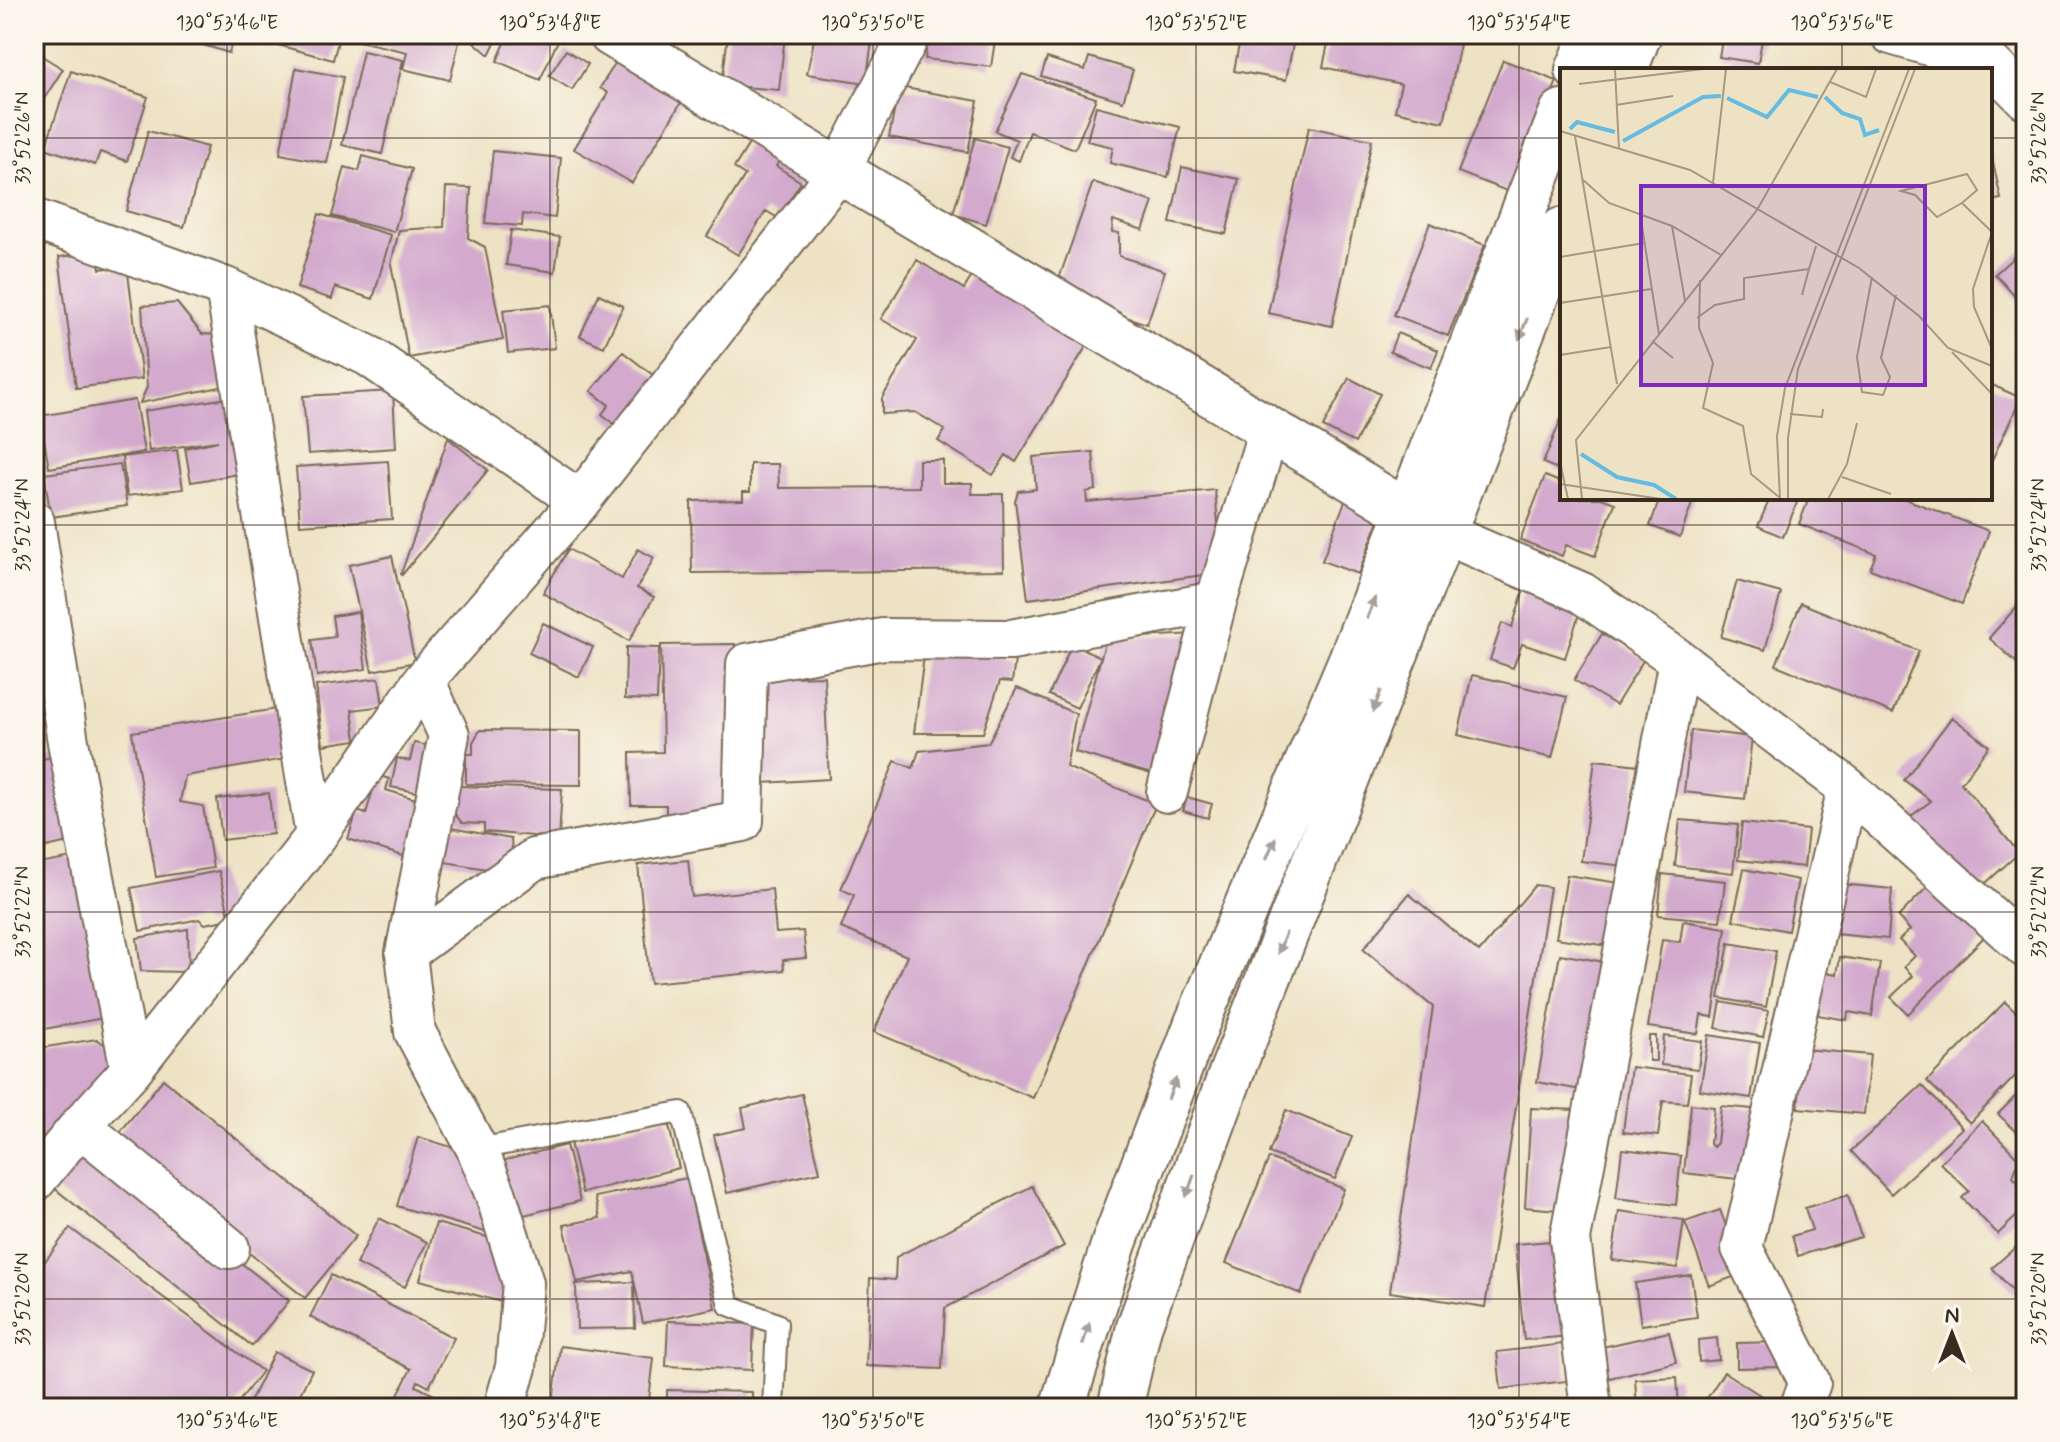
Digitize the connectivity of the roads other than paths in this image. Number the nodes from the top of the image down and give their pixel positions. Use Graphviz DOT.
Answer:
graph roads {
  1 [pos="611,34"];
  2 [pos="910,34"];
  3 [pos="1593,34"];
  4 [pos="1639,34"];
  5 [pos="1891,34"];
  6 [pos="1579,68"];
  7 [pos="1626,68"];
  8 [pos="2026,99"];
  9 [pos="1560,118"];
  10 [pos="839,171"];
  11 [pos="34,219"];
  12 [pos="1560,234"];
  13 [pos="226,288"];
  14 [pos="1269,430"];
  15 [pos="580,501"];
  16 [pos="34,522"];
  17 [pos="1425,523"];
  18 [pos="1216,602"];
  19 [pos="1679,660"];
  20 [pos="424,680"];
  21 [pos="51,745"];
  22 [pos="1848,788"];
  23 [pos="1167,792"];
  24 [pos="316,836"];
  25 [pos="2026,948"];
  26 [pos="406,953"];
  27 [pos="131,1070"];
  28 [pos="80,1126"];
  29 [pos="477,1149"];
  30 [pos="34,1182"];
  31 [pos="229,1248"];
  32 [pos="504,1408"];
  33 [pos="773,1408"];
  34 [pos="1062,1408"];
  35 [pos="1120,1408"];
  36 [pos="1591,1408"];
  37 [pos="1800,1408"];
  1 -- 10 [label="street"];
  2 -- 10 [label="street"];
  3 -- 6 [label="street"];
  4 -- 7 [label="street"];
  5 -- 8 [label="street"];
  9 -- 17 [label="street"];
  10 -- 14 [label="street"];
  10 -- 15 [label="street"];
  11 -- 13 [label="street"];
  12 -- 17 [label="street, one-way"];
  13 -- 15 [label="street"];
  13 -- 24 [label="street"];
  14 -- 17 [label="street"];
  14 -- 18 [label="street"];
  15 -- 20 [label="street"];
  16 -- 21 [label="street"];
  17 -- 19 [label="street"];
  34 -- 17 [label="street, one-way"];
  17 -- 35 [label="street, one-way"];
  18 -- 23 [label="street"];
  18 -- 26 [label="street"];
  19 -- 22 [label="street"];
  19 -- 36 [label="street"];
  20 -- 24 [label="street"];
  20 -- 26 [label="street"];
  21 -- 27 [label="street"];
  22 -- 25 [label="street"];
  22 -- 37 [label="street"];
  24 -- 27 [label="street"];
  26 -- 29 [label="street"];
  27 -- 28 [label="street"];
  28 -- 30 [label="street"];
  28 -- 31 [label="street"];
  29 -- 32 [label="street"];
  29 -- 33 [label="lane"];
}
